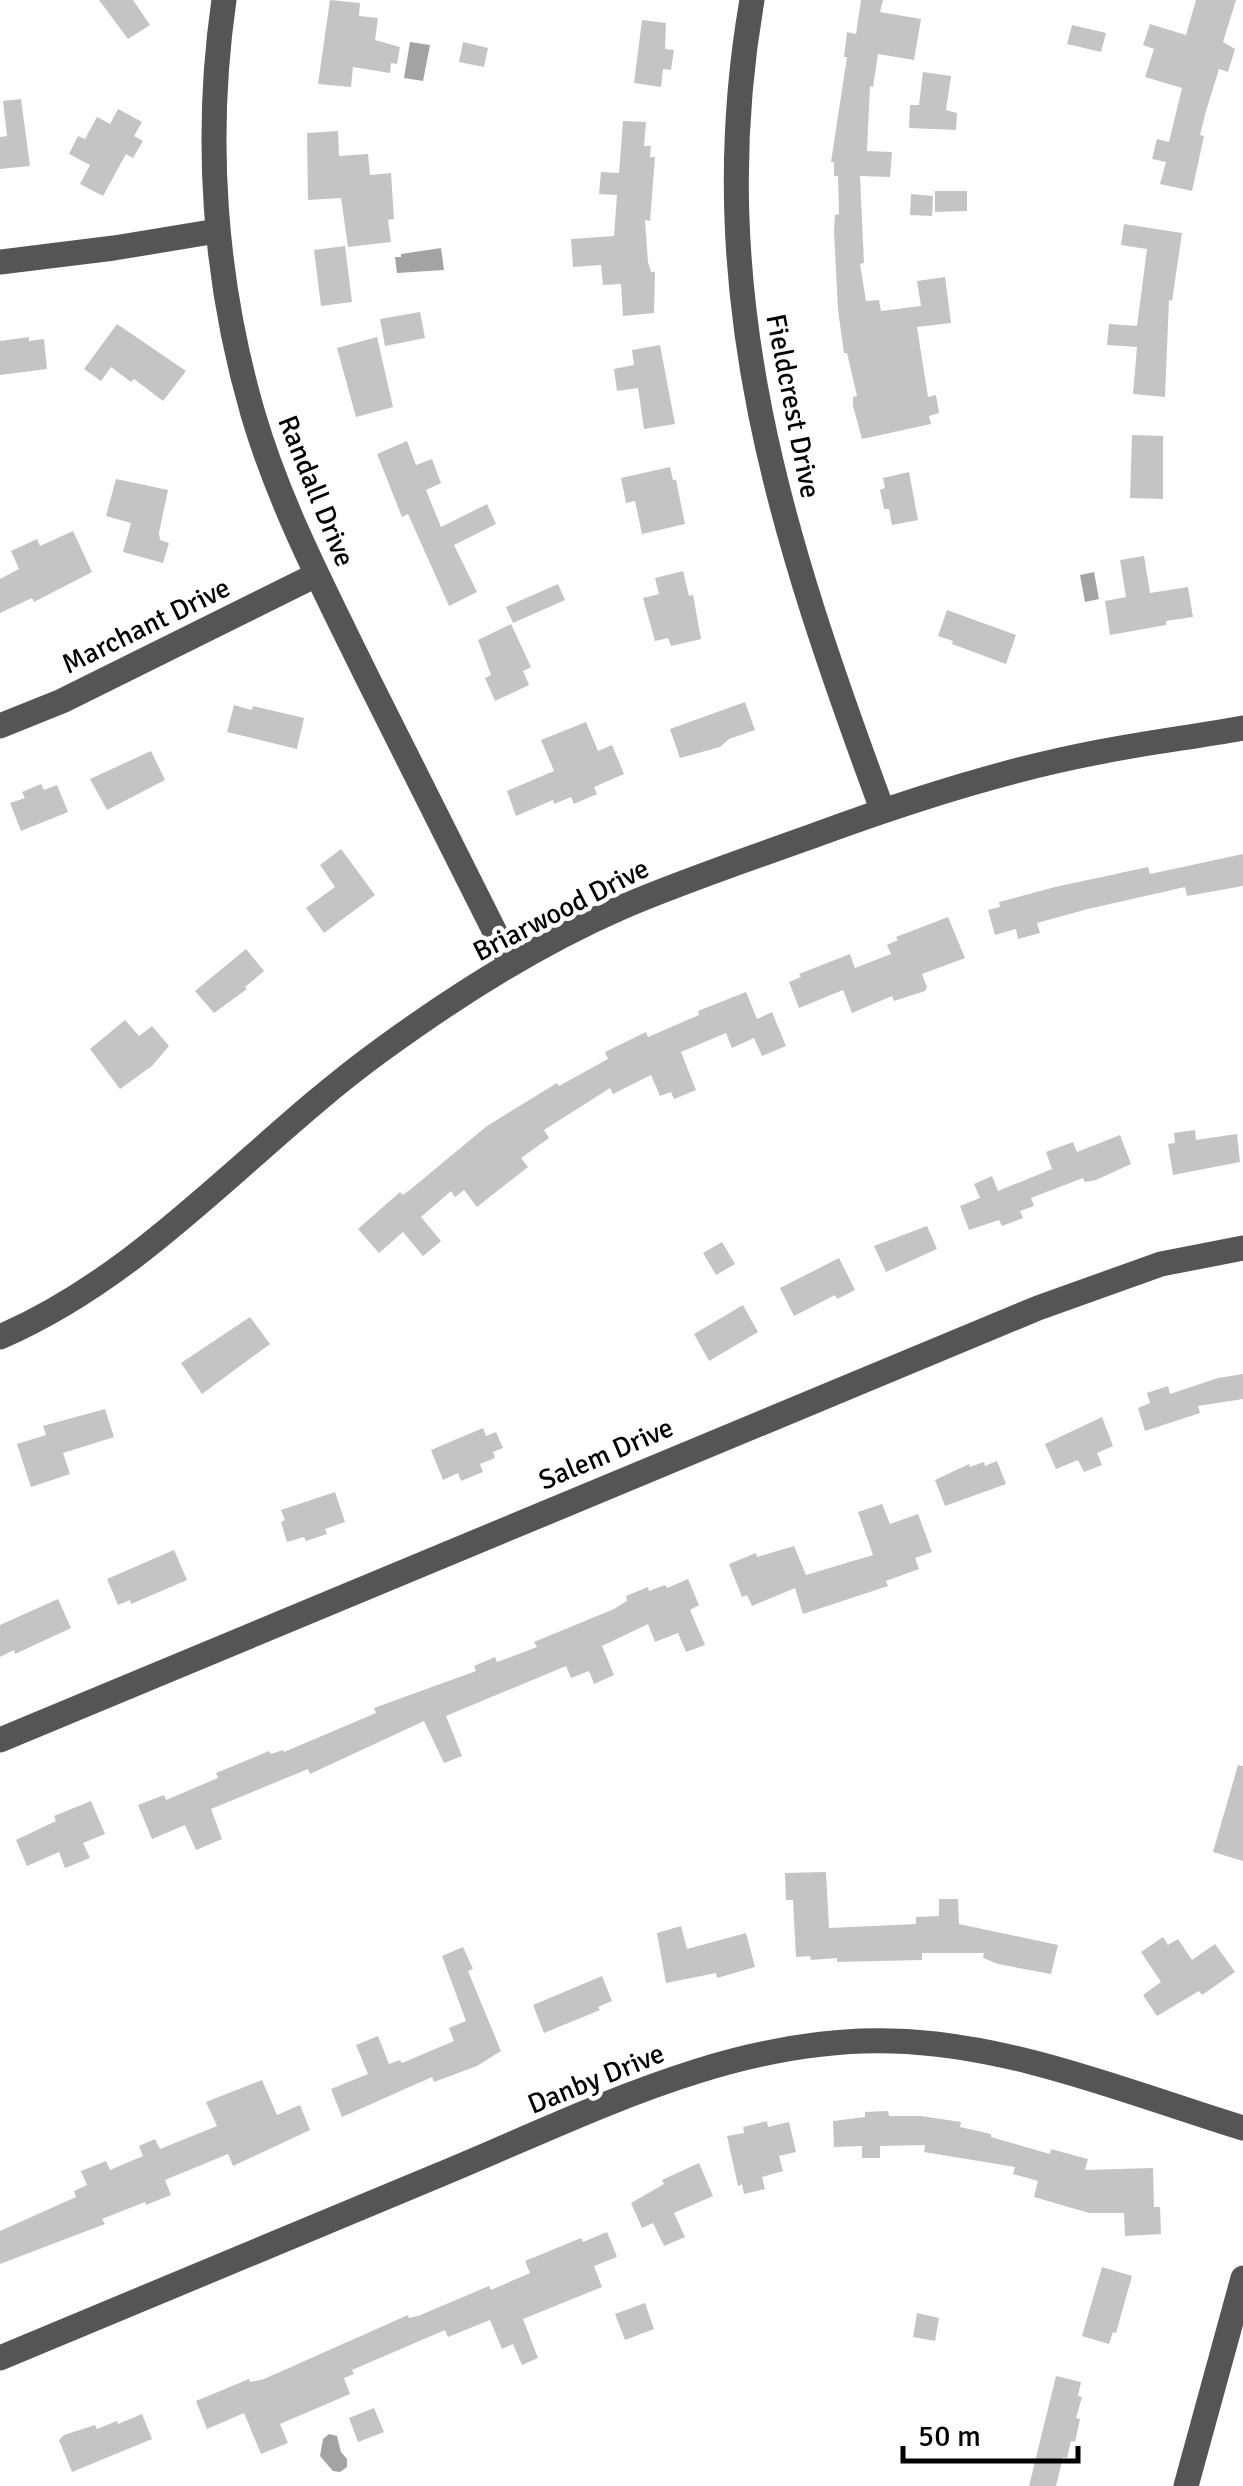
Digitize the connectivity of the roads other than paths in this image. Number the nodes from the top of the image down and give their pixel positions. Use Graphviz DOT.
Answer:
graph roads {
  1 [pos="224,0"];
  2 [pos="752,0"];
  3 [pos="217,231"];
  4 [pos="0,262"];
  5 [pos="316,575"];
  6 [pos="0,726"];
  7 [pos="1243,728"];
  8 [pos="882,809"];
  9 [pos="512,964"];
  10 [pos="1243,1248"];
  11 [pos="0,1337"];
  12 [pos="0,1740"];
  13 [pos="1243,2128"];
  14 [pos="1243,2278"];
  15 [pos="0,2358"];
  16 [pos="1186,2486"];
  1 -- 3 [label="street, Randall Drive"];
  2 -- 8 [label="street, Fieldcrest Drive"];
  3 -- 4 [label="street"];
  3 -- 5 [label="street, Randall Drive"];
  5 -- 6 [label="street, Marchant Drive"];
  5 -- 9 [label="street, Randall Drive"];
  7 -- 8 [label="street, Briarwood Drive"];
  8 -- 9 [label="street, Briarwood Drive"];
  9 -- 11 [label="street, Briarwood Drive"];
  10 -- 12 [label="street, Salem Drive"];
  13 -- 15 [label="street, Danby Drive"];
  14 -- 16 [label="street"];
}
